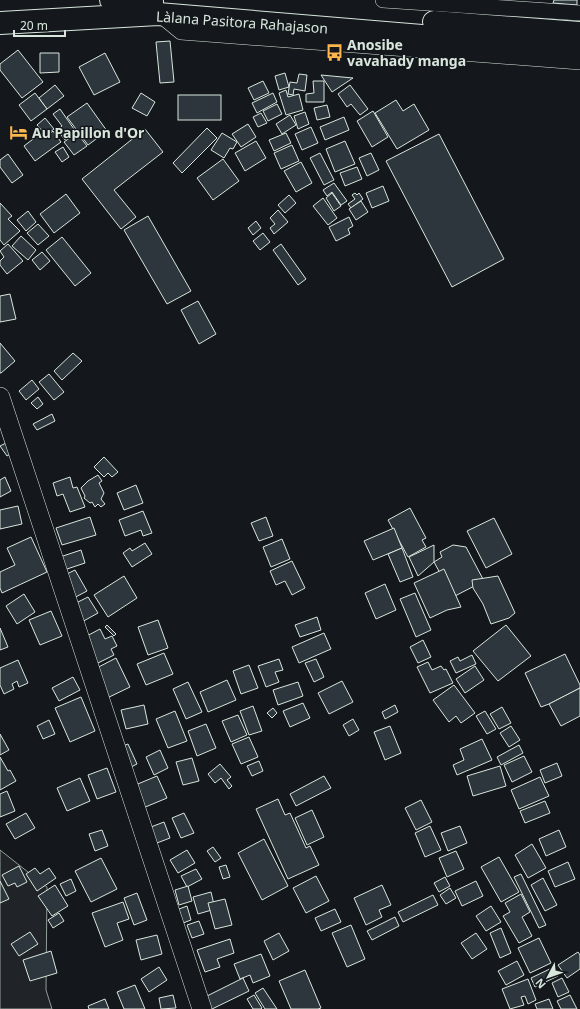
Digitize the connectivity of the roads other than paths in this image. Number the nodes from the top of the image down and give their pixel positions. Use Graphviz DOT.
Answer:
graph roads {
  1 [pos="111,0"];
  2 [pos="383,0"];
  3 [pos="161,6"];
  4 [pos="580,13"];
  5 [pos="0,23"];
  6 [pos="580,33"];
  7 [pos="580,49"];
  8 [pos="580,62"];
  9 [pos="0,397"];
  10 [pos="202,1009"];
  1 -- 3 [label="main road, Làlana Pasitora Rahajason"];
  2 -- 4 [label="street"];
  3 -- 5 [label="main road, Làlana Pasitora Rahajason"];
  3 -- 6 [label="main road, Làlana Pasitora Rahajason"];
  3 -- 7 [label="main road, Làlana Pasitora Rahajason"];
  3 -- 8 [label="street"];
  9 -- 10 [label="street"];
}
